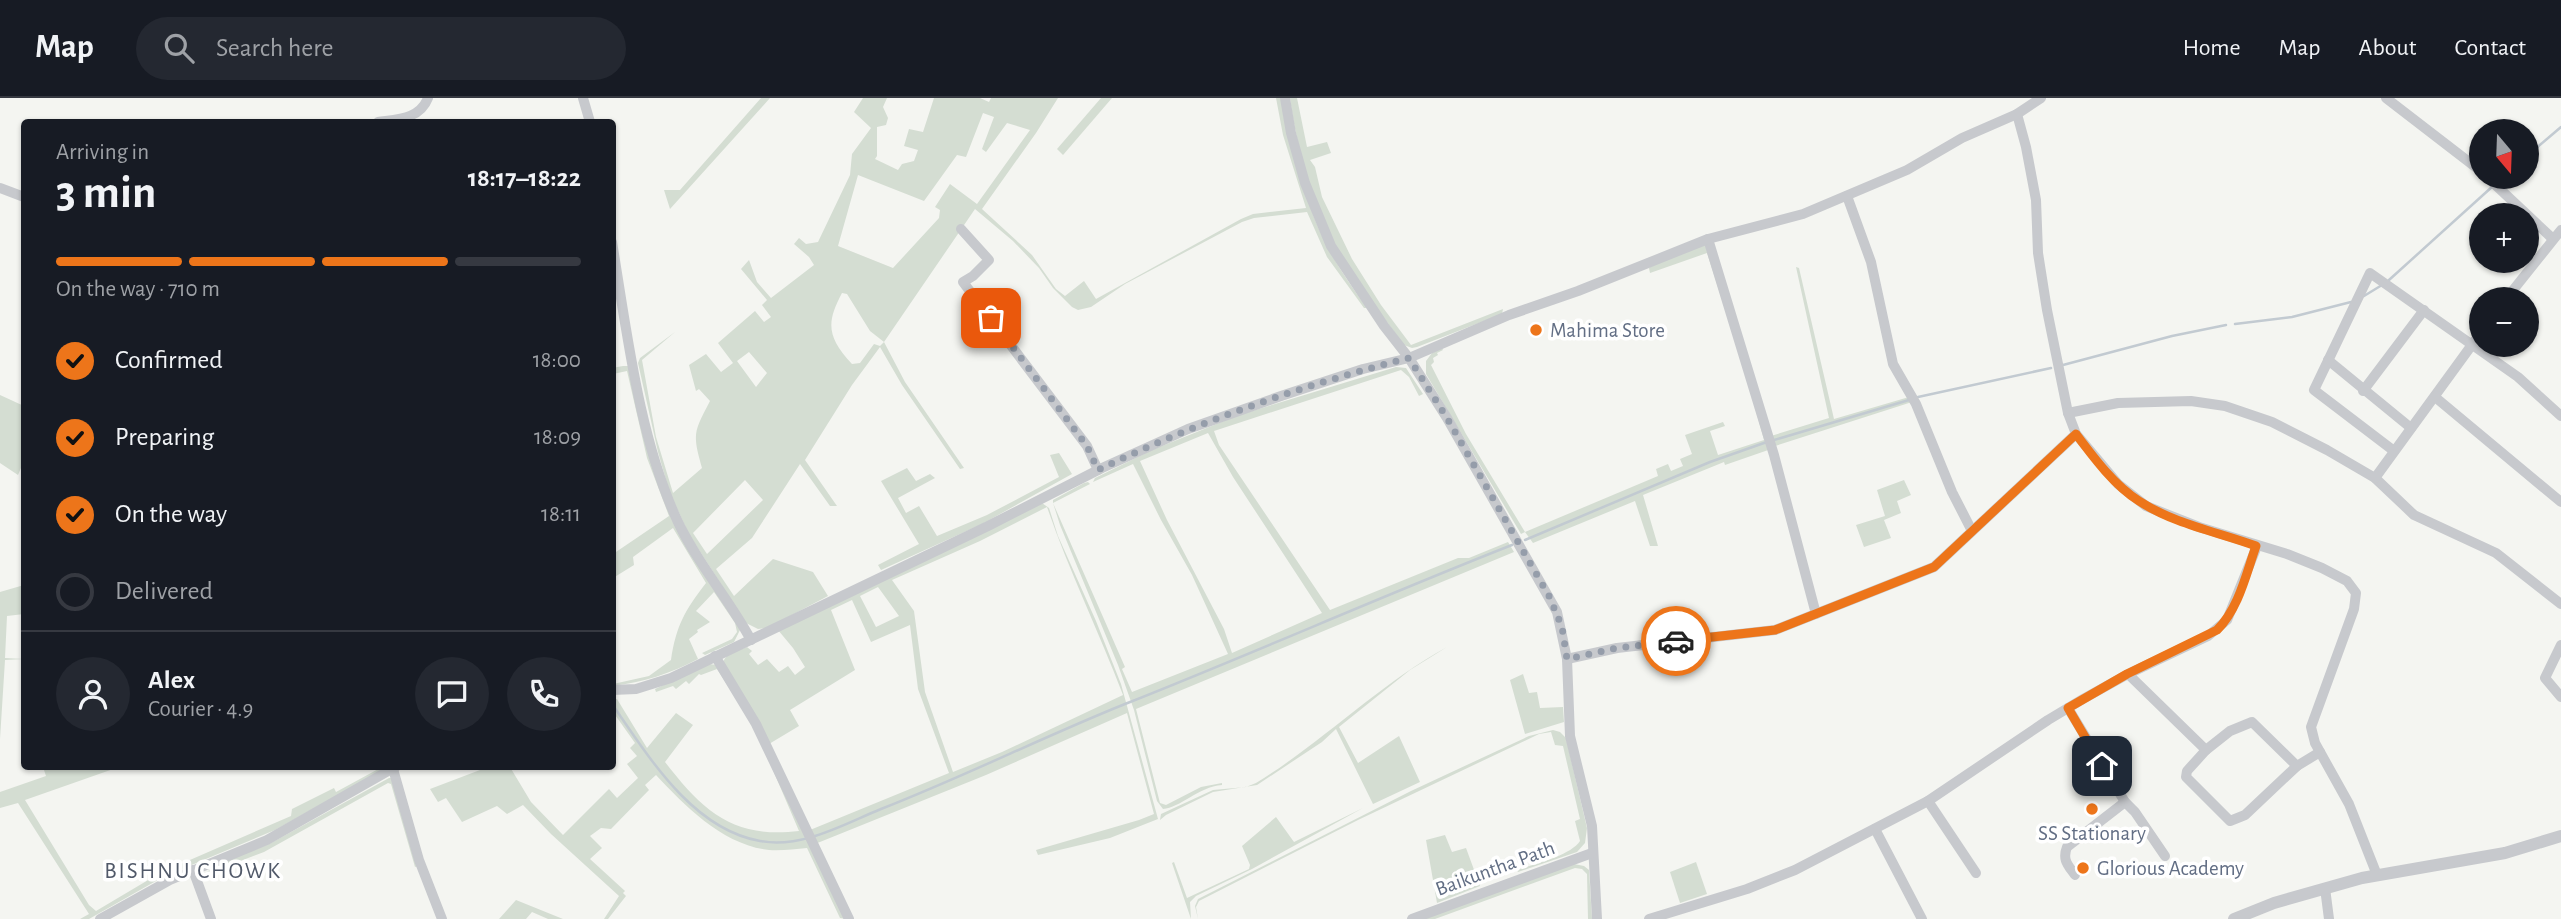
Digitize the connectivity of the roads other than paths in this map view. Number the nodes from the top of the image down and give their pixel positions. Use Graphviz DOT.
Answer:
graph roads {
  1 [pos="428,98"];
  2 [pos="583,98"];
  3 [pos="1285,98"];
  4 [pos="2041,98"];
  5 [pos="2386,98"];
  6 [pos="2017,114"];
  7 [pos="392,119"];
  8 [pos="589,119"];
  9 [pos="2469,162"];
  10 [pos="0,188"];
  11 [pos="2500,189"];
  12 [pos="21,196"];
  13 [pos="1847,196"];
  14 [pos="961,229"];
  15 [pos="2561,230"];
  16 [pos="1708,239"];
  17 [pos="2553,239"];
  18 [pos="616,263"];
  19 [pos="2515,287"];
  20 [pos="2424,310"];
  21 [pos="2469,341"];
  22 [pos="2469,347"];
  23 [pos="2491,357"];
  24 [pos="1409,358"];
  25 [pos="2328,360"];
  26 [pos="2363,391"];
  27 [pos="2435,397"];
  28 [pos="2068,413"];
  29 [pos="2561,416"];
  30 [pos="2411,428"];
  31 [pos="2076,434"];
  32 [pos="2395,451"];
  33 [pos="1098,470"];
  34 [pos="2375,478"];
  35 [pos="2561,502"];
  36 [pos="1972,531"];
  37 [pos="2256,546"];
  38 [pos="2561,604"];
  39 [pos="1816,614"];
  40 [pos="751,640"];
  41 [pos="2561,645"];
  42 [pos="715,656"];
  43 [pos="1567,659"];
  44 [pos="2127,674"];
  45 [pos="616,690"];
  46 [pos="2561,697"];
  47 [pos="2068,708"];
  48 [pos="2206,750"];
  49 [pos="2320,752"];
  50 [pos="2297,766"];
  51 [pos="391,770"];
  52 [pos="396,770"];
  53 [pos="1928,801"];
  54 [pos="2124,802"];
  55 [pos="1875,829"];
  56 [pos="2561,836"];
  57 [pos="1592,853"];
  58 [pos="2165,856"];
  59 [pos="193,870"];
  60 [pos="1976,873"];
  61 [pos="2075,875"];
  62 [pos="2377,875"];
  63 [pos="2325,888"];
  64 [pos="101,919"];
  65 [pos="211,919"];
  66 [pos="442,919"];
  67 [pos="849,919"];
  68 [pos="1412,919"];
  69 [pos="1597,919"];
  70 [pos="1649,919"];
  71 [pos="1922,919"];
  72 [pos="2234,919"];
  73 [pos="2329,919"];
  1 -- 7 [label="street"];
  2 -- 8 [label="street"];
  3 -- 24 [label="street"];
  4 -- 6 [label="street"];
  5 -- 9 [label="street"];
  6 -- 13 [label="street"];
  6 -- 28 [label="street"];
  10 -- 12 [label="street"];
  11 -- 17 [label="street"];
  13 -- 16 [label="street"];
  13 -- 36 [label="street"];
  14 -- 33 [label="street"];
  15 -- 17 [label="street"];
  16 -- 24 [label="street"];
  16 -- 39 [label="street"];
  17 -- 19 [label="street"];
  18 -- 40 [label="street"];
  20 -- 21 [label="street"];
  20 -- 25 [label="street"];
  20 -- 26 [label="street"];
  22 -- 27 [label="street"];
  23 -- 29 [label="street"];
  24 -- 33 [label="street"];
  24 -- 43 [label="street"];
  25 -- 26 [label="street"];
  25 -- 32 [label="street"];
  26 -- 30 [label="street"];
  27 -- 30 [label="street"];
  27 -- 35 [label="street"];
  28 -- 31 [label="street"];
  28 -- 34 [label="street"];
  30 -- 32 [label="street"];
  31 -- 36 [label="street"];
  31 -- 37 [label="street"];
  32 -- 34 [label="street"];
  33 -- 40 [label="street"];
  34 -- 38 [label="street"];
  36 -- 39 [label="street"];
  37 -- 44 [label="street"];
  37 -- 49 [label="street"];
  39 -- 43 [label="street"];
  40 -- 42 [label="street"];
  41 -- 46 [label="street"];
  42 -- 45 [label="street"];
  42 -- 67 [label="street"];
  43 -- 57 [label="street"];
  44 -- 47 [label="street"];
  44 -- 48 [label="street"];
  47 -- 53 [label="street"];
  47 -- 54 [label="street"];
  48 -- 50 [label="street"];
  48 -- 50 [label="street"];
  49 -- 50 [label="street"];
  49 -- 62 [label="street"];
  51 -- 59 [label="street"];
  52 -- 66 [label="street"];
  53 -- 55 [label="street"];
  53 -- 60 [label="street"];
  54 -- 58 [label="street"];
  54 -- 61 [label="street"];
  55 -- 70 [label="street"];
  55 -- 71 [label="street"];
  56 -- 62 [label="street"];
  57 -- 68 [label="street, Baikuntha Path"];
  57 -- 69 [label="street"];
  59 -- 64 [label="street"];
  59 -- 65 [label="street"];
  62 -- 63 [label="street"];
  63 -- 72 [label="street"];
  63 -- 73 [label="street"];
}
